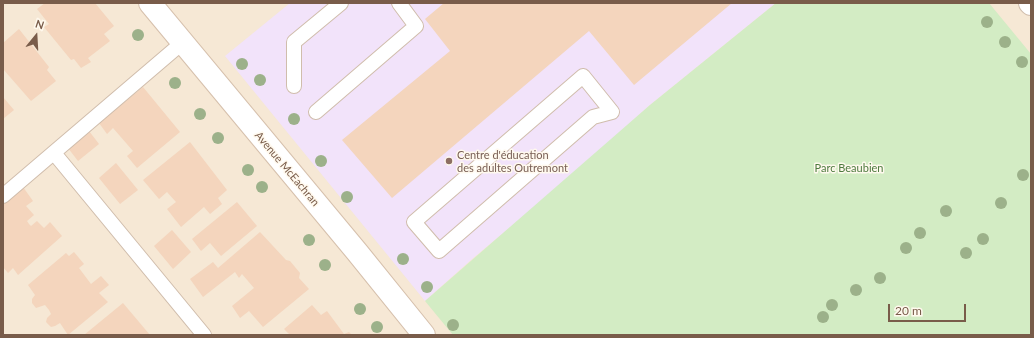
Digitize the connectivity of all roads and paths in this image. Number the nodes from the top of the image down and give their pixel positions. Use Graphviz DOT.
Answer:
graph roads {
  1 [pos="150,3"];
  2 [pos="341,3"];
  3 [pos="399,3"];
  4 [pos="182,43"];
  5 [pos="294,86"];
  6 [pos="316,112"];
  7 [pos="612,112"];
  8 [pos="54,153"];
  9 [pos="3,196"];
  10 [pos="204,335"];
  11 [pos="424,335"];
  1 -- 4 [label="street, Avenue McEachran"];
  2 -- 5 [label="lane"];
  3 -- 6 [label="lane"];
  4 -- 8 [label="lane"];
  4 -- 11 [label="street, Avenue McEachran"];
  7 -- 7 [label="lane"];
  8 -- 9 [label="lane"];
  8 -- 10 [label="lane"];
}
